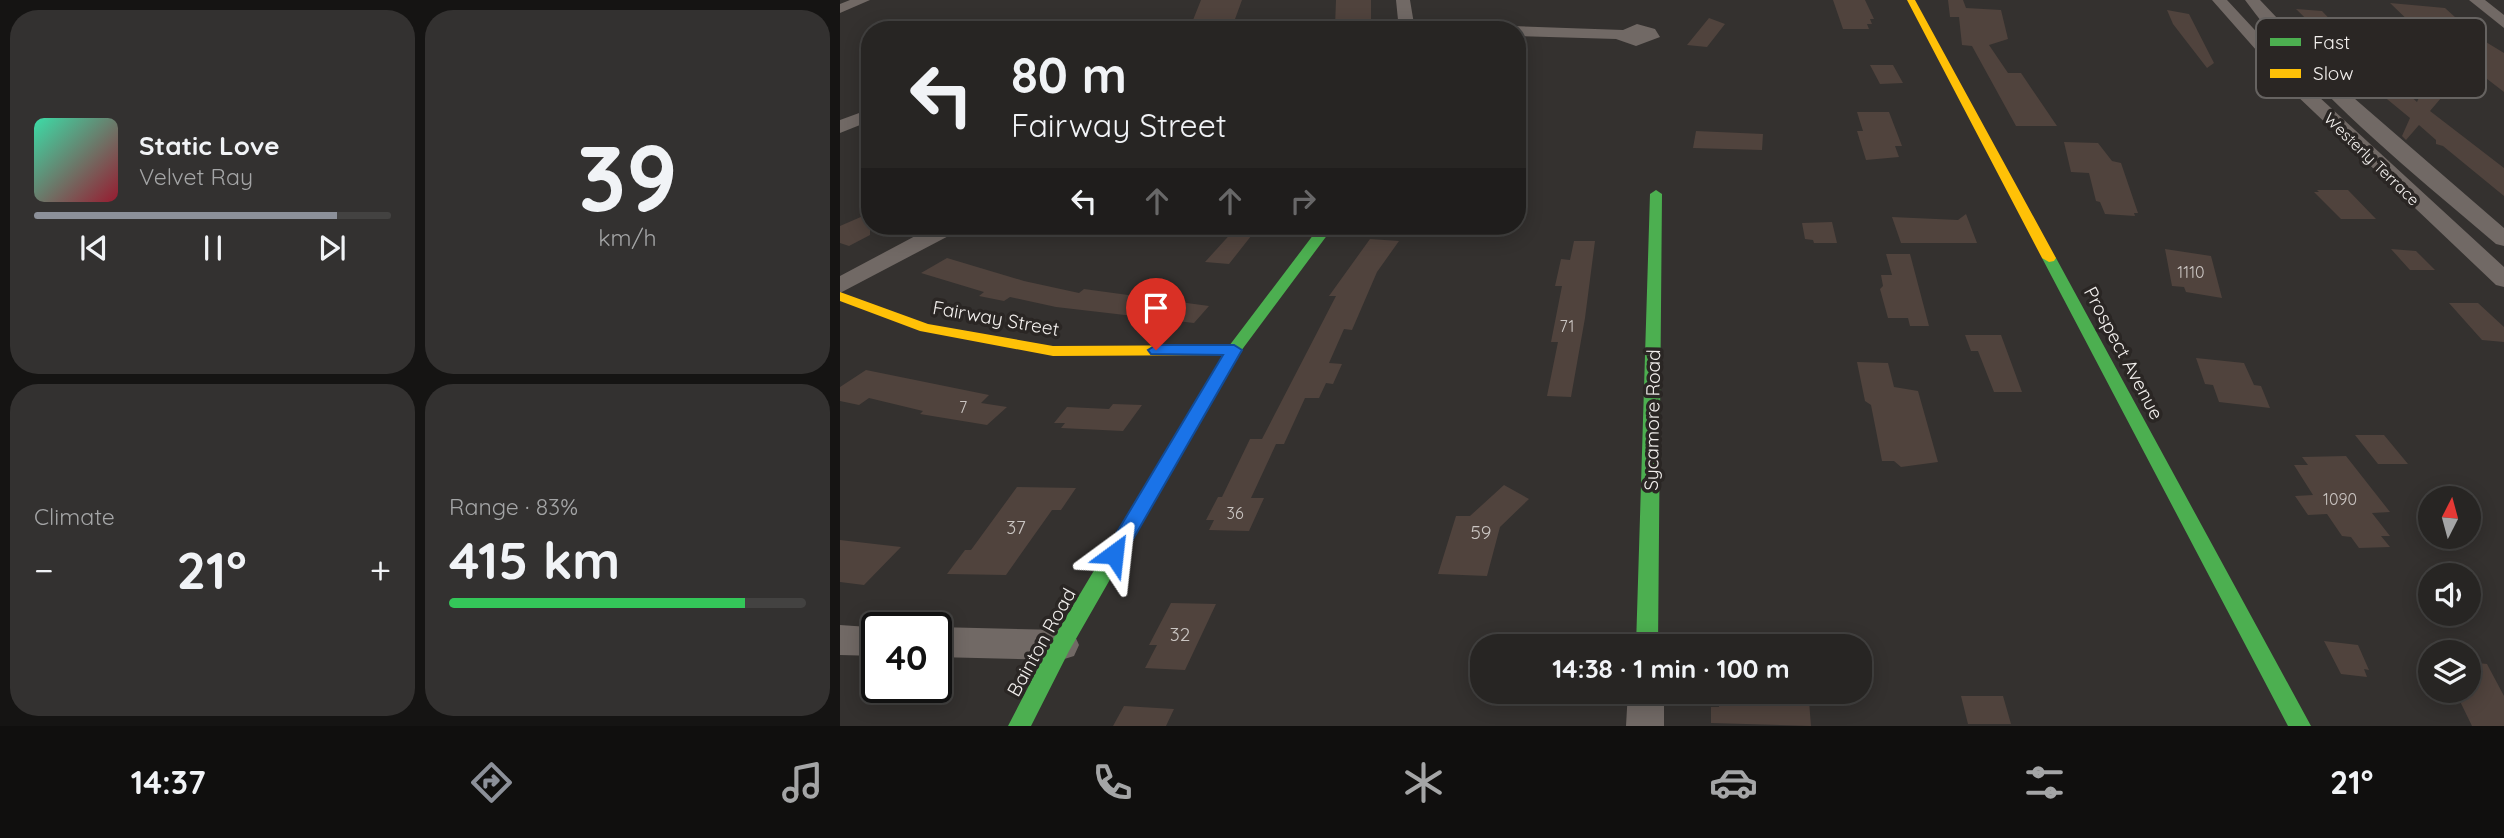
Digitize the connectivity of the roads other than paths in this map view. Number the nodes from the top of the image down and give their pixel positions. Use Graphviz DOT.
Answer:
graph roads {
  1 [pos="863,0"];
  2 [pos="1403,0"];
  3 [pos="1911,0"];
  4 [pos="2220,0"];
  5 [pos="2252,0"];
  6 [pos="2476,0"];
  7 [pos="840,9"];
  8 [pos="2267,18"];
  9 [pos="1406,21"];
  10 [pos="2504,23"];
  11 [pos="1526,31"];
  12 [pos="1622,34"];
  13 [pos="2256,40"];
  14 [pos="2310,98"];
  15 [pos="2346,98"];
  16 [pos="861,118"];
  17 [pos="840,127"];
  18 [pos="1656,194"];
  19 [pos="934,235"];
  20 [pos="1320,235"];
  21 [pos="2504,239"];
  22 [pos="2504,280"];
  23 [pos="840,286"];
  24 [pos="840,296"];
  25 [pos="1234,350"];
  26 [pos="1647,634"];
  27 [pos="840,640"];
  28 [pos="861,641"];
  29 [pos="952,642"];
  30 [pos="1061,645"];
  31 [pos="1646,704"];
  32 [pos="1019,726"];
  33 [pos="1645,726"];
  34 [pos="2300,726"];
  1 -- 7 [label="street"];
  2 -- 9 [label="street"];
  3 -- 34 [label="street, Prospect Avenue"];
  4 -- 13 [label="street, Westerly Terrace"];
  5 -- 8 [label="street, Westerly Terrace"];
  6 -- 10 [label="street"];
  11 -- 12 [label="street"];
  14 -- 22 [label="street, Westerly Terrace"];
  15 -- 21 [label="street, Westerly Terrace"];
  16 -- 17 [label="street"];
  18 -- 26 [label="street, Sycamore Road"];
  19 -- 23 [label="street"];
  20 -- 25 [label="street, Bainton Road"];
  24 -- 25 [label="street, Fairway Street"];
  25 -- 30 [label="street, Bainton Road"];
  27 -- 28 [label="street"];
  29 -- 30 [label="street"];
  30 -- 32 [label="street, Bainton Road"];
  31 -- 33 [label="street"];
}
